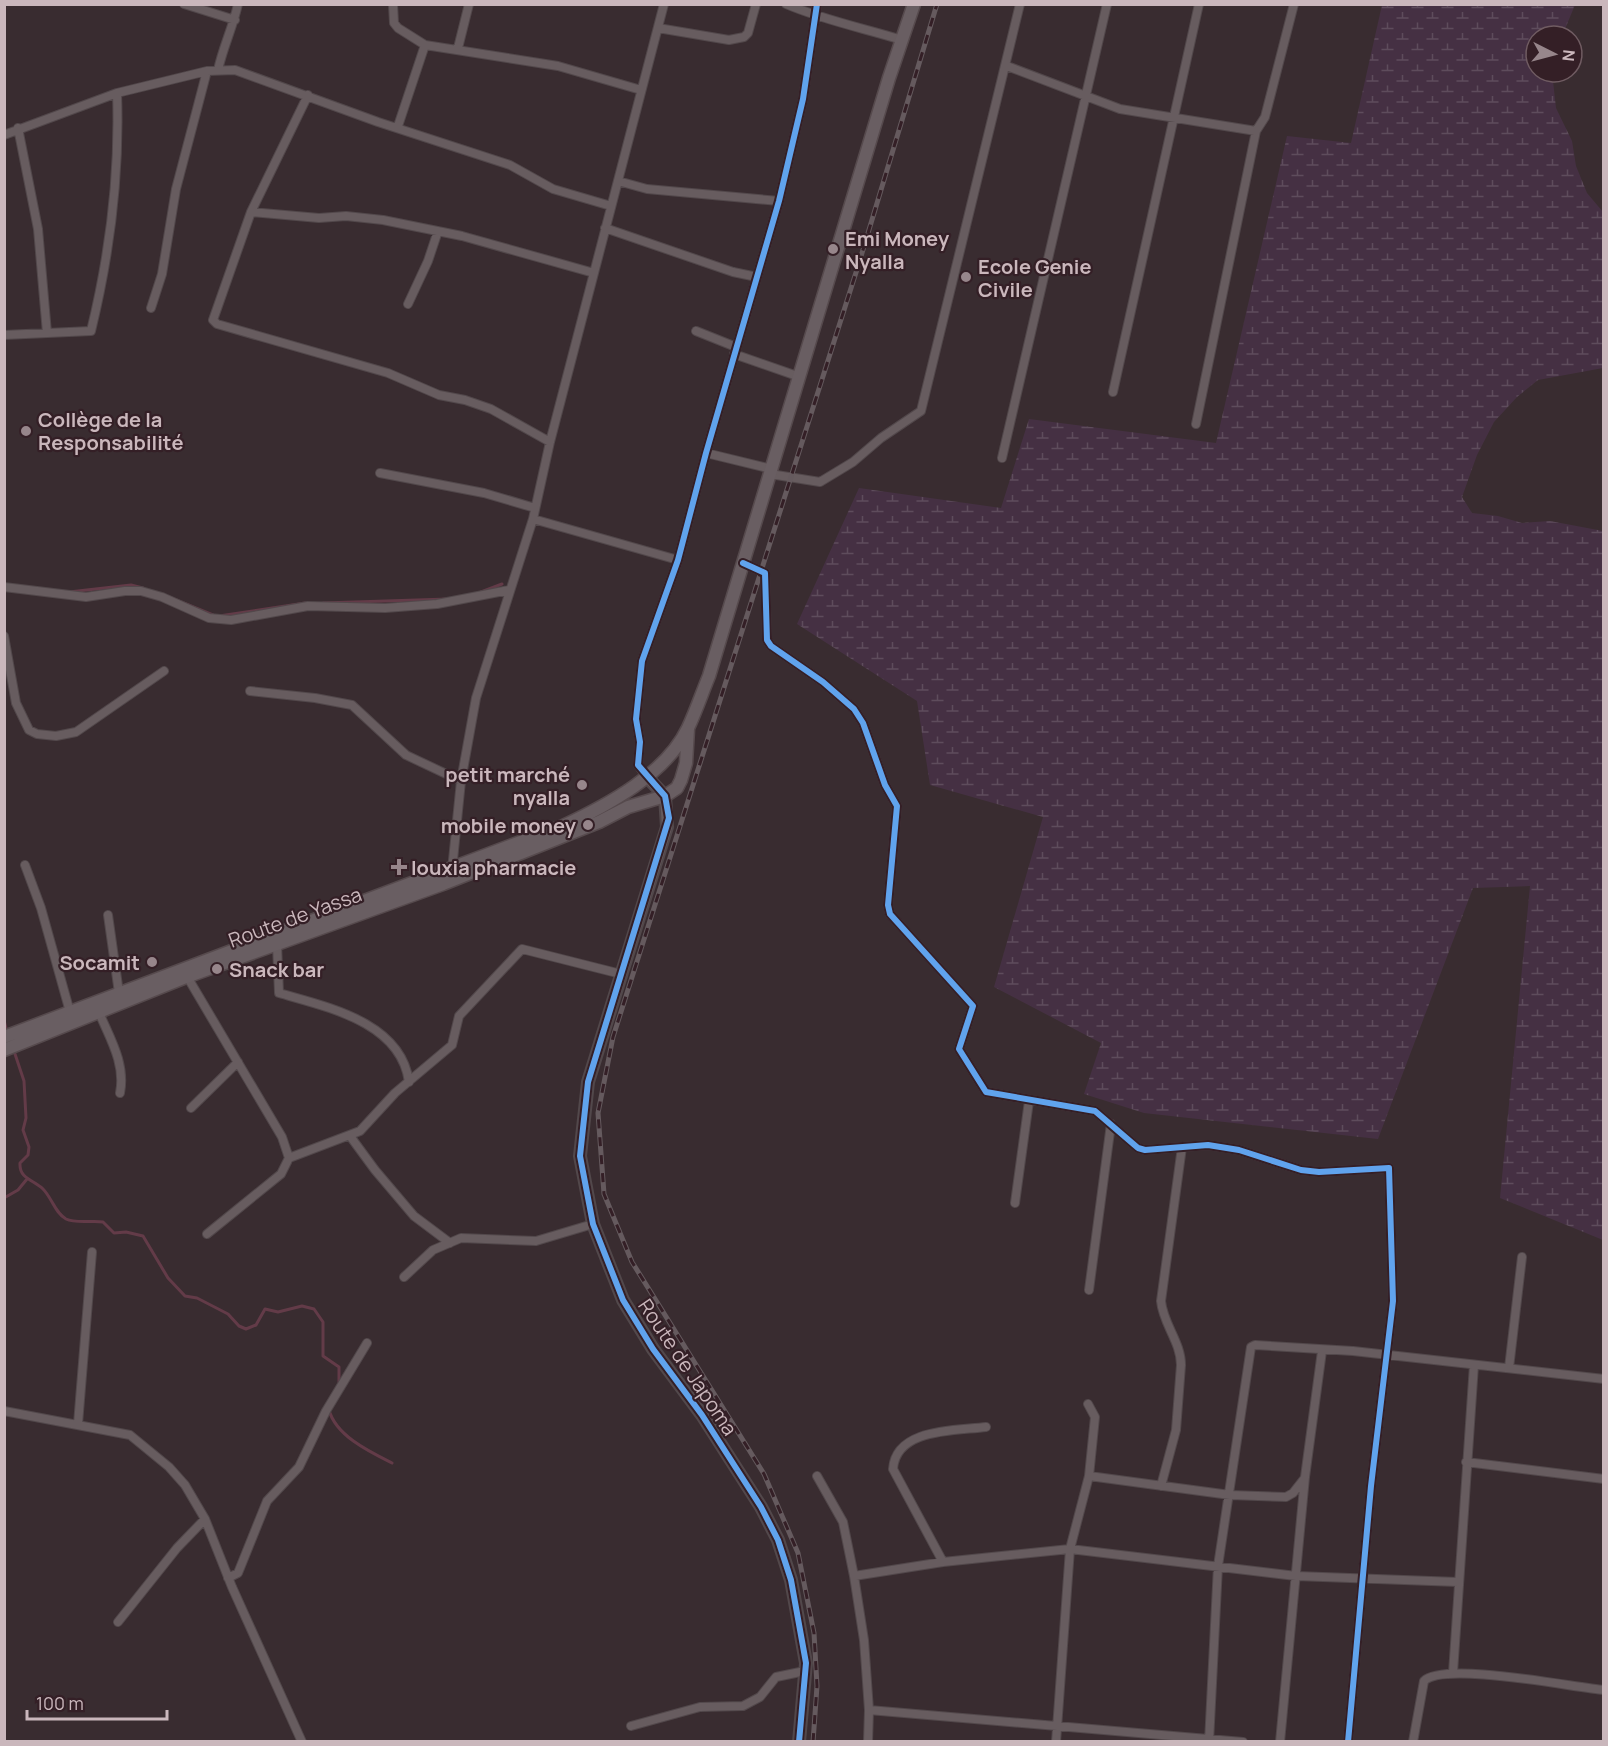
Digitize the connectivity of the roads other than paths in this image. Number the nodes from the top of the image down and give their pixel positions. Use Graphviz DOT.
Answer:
graph roads {
  1 [pos="184,4"];
  2 [pos="238,4"];
  3 [pos="393,4"];
  4 [pos="469,4"];
  5 [pos="664,4"];
  6 [pos="756,4"];
  7 [pos="786,4"];
  8 [pos="817,4"];
  9 [pos="914,4"];
  10 [pos="1020,4"];
  11 [pos="1107,4"];
  12 [pos="1199,4"];
  13 [pos="1293,4"];
  14 [pos="814,17"];
  15 [pos="235,20"];
  16 [pos="658,27"];
  17 [pos="902,40"];
  18 [pos="424,45"];
  19 [pos="458,48"];
  20 [pos="1007,66"];
  21 [pos="218,70"];
  22 [pos="207,71"];
  23 [pos="641,90"];
  24 [pos="117,93"];
  25 [pos="308,95"];
  26 [pos="1087,97"];
  27 [pos="1173,120"];
  28 [pos="398,126"];
  29 [pos="18,129"];
  30 [pos="1256,131"];
  31 [pos="4,135"];
  32 [pos="618,181"];
  33 [pos="779,201"];
  34 [pos="611,206"];
  35 [pos="251,212"];
  36 [pos="605,228"];
  37 [pos="438,231"];
  38 [pos="594,273"];
  39 [pos="757,276"];
  40 [pos="408,304"];
  41 [pos="151,308"];
  42 [pos="696,331"];
  43 [pos="47,333"];
  44 [pos="4,335"];
  45 [pos="735,351"];
  46 [pos="800,377"];
  47 [pos="1113,392"];
  48 [pos="1196,424"];
  49 [pos="550,442"];
  50 [pos="706,453"];
  51 [pos="1002,458"];
  52 [pos="771,472"];
  53 [pos="380,473"];
  54 [pos="535,508"];
  55 [pos="533,519"];
  56 [pos="678,560"];
  57 [pos="743,563"];
  58 [pos="4,587"];
  59 [pos="509,590"];
  60 [pos="4,636"];
  61 [pos="165,671"];
  62 [pos="250,691"];
  63 [pos="688,729"];
  64 [pos="646,776"];
  65 [pos="461,781"];
  66 [pos="665,796"];
  67 [pos="599,816"];
  68 [pos="25,865"];
  69 [pos="453,875"];
  70 [pos="108,915"];
  71 [pos="277,944"];
  72 [pos="185,973"];
  73 [pos="621,974"];
  74 [pos="119,993"];
  75 [pos="97,1008"];
  76 [pos="70,1012"];
  77 [pos="4,1037"];
  78 [pos="4,1050"];
  79 [pos="238,1062"];
  80 [pos="409,1082"];
  81 [pos="120,1093"];
  82 [pos="1029,1101"];
  83 [pos="191,1108"];
  84 [pos="1111,1124"];
  85 [pos="350,1136"];
  86 [pos="1182,1147"];
  87 [pos="289,1158"];
  88 [pos="1015,1203"];
  89 [pos="592,1224"];
  90 [pos="207,1234"];
  91 [pos="450,1243"];
  92 [pos="92,1252"];
  93 [pos="1522,1257"];
  94 [pos="404,1277"];
  95 [pos="1089,1290"];
  96 [pos="367,1343"];
  97 [pos="1322,1351"];
  98 [pos="1387,1357"];
  99 [pos="1474,1365"];
  100 [pos="1509,1368"];
  101 [pos="1604,1379"];
  102 [pos="1088,1404"];
  103 [pos="4,1411"];
  104 [pos="78,1424"];
  105 [pos="986,1427"];
  106 [pos="1466,1462"];
  107 [pos="817,1476"];
  108 [pos="1089,1476"];
  109 [pos="1305,1477"];
  110 [pos="1604,1479"];
  111 [pos="1161,1486"];
  112 [pos="1230,1495"];
  113 [pos="205,1519"];
  114 [pos="1070,1549"];
  115 [pos="943,1562"];
  116 [pos="1218,1566"];
  117 [pos="854,1576"];
  118 [pos="1296,1576"];
  119 [pos="228,1578"];
  120 [pos="1363,1579"];
  121 [pos="1458,1582"];
  122 [pos="118,1622"];
  123 [pos="805,1671"];
  124 [pos="1453,1673"];
  125 [pos="1604,1690"];
  126 [pos="869,1710"];
  127 [pos="631,1726"];
  128 [pos="1057,1726"];
  129 [pos="1209,1739"];
  130 [pos="302,1742"];
  131 [pos="799,1742"];
  132 [pos="868,1742"];
  133 [pos="1056,1742"];
  134 [pos="1243,1742"];
  135 [pos="1280,1742"];
  136 [pos="1348,1742"];
  137 [pos="1413,1742"];
  1 -- 15 [label="street"];
  2 -- 15 [label="street"];
  3 -- 18 [label="street"];
  4 -- 19 [label="street"];
  5 -- 16 [label="street"];
  6 -- 16 [label="street"];
  7 -- 14 [label="street"];
  8 -- 14 [label="street"];
  9 -- 17 [label="main road"];
  10 -- 20 [label="street"];
  11 -- 26 [label="street"];
  12 -- 27 [label="street"];
  13 -- 30 [label="street"];
  14 -- 17 [label="street"];
  14 -- 33 [label="street"];
  15 -- 21 [label="street"];
  16 -- 23 [label="street"];
  17 -- 46 [label="main road"];
  18 -- 19 [label="street"];
  18 -- 28 [label="street"];
  19 -- 23 [label="street"];
  20 -- 26 [label="street"];
  20 -- 52 [label="street"];
  21 -- 22 [label="street"];
  21 -- 25 [label="street"];
  22 -- 24 [label="street"];
  22 -- 41 [label="street"];
  23 -- 32 [label="street"];
  24 -- 29 [label="street"];
  24 -- 43 [label="street"];
  25 -- 28 [label="street"];
  25 -- 35 [label="street"];
  26 -- 27 [label="street"];
  26 -- 51 [label="street"];
  27 -- 30 [label="street"];
  27 -- 47 [label="street"];
  28 -- 34 [label="street"];
  29 -- 31 [label="street"];
  29 -- 43 [label="street"];
  30 -- 48 [label="street"];
  32 -- 33 [label="street"];
  32 -- 34 [label="street"];
  33 -- 39 [label="street"];
  34 -- 36 [label="street"];
  35 -- 37 [label="street"];
  35 -- 49 [label="street"];
  36 -- 38 [label="street"];
  36 -- 39 [label="street"];
  37 -- 38 [label="street"];
  37 -- 40 [label="street"];
  38 -- 49 [label="street"];
  39 -- 45 [label="street"];
  42 -- 45 [label="street"];
  43 -- 44 [label="street"];
  45 -- 46 [label="street"];
  45 -- 50 [label="street"];
  46 -- 52 [label="main road"];
  49 -- 54 [label="street"];
  50 -- 52 [label="street"];
  50 -- 56 [label="street"];
  52 -- 57 [label="main road"];
  53 -- 54 [label="street"];
  54 -- 55 [label="street"];
  55 -- 56 [label="street"];
  55 -- 59 [label="street"];
  56 -- 64 [label="street"];
  57 -- 63 [label="main road"];
  57 -- 82 [label="street"];
  58 -- 59 [label="street"];
  59 -- 65 [label="street"];
  60 -- 61 [label="street"];
  62 -- 65 [label="street"];
  63 -- 64 [label="main road"];
  63 -- 66 [label="main road"];
  64 -- 66 [label="street"];
  64 -- 67 [label="main road"];
  65 -- 69 [label="street"];
  66 -- 67 [label="main road"];
  66 -- 73 [label="street, Route de Japoma"];
  67 -- 69 [label="main road, Route de Yassa"];
  68 -- 76 [label="street"];
  69 -- 71 [label="main road, Route de Yassa"];
  69 -- 72 [label="main road, Route de Yassa"];
  70 -- 74 [label="street"];
  71 -- 72 [label="main road, Route de Yassa"];
  71 -- 80 [label="street"];
  72 -- 74 [label="main road, Route de Yassa"];
  72 -- 75 [label="main road, Route de Yassa"];
  72 -- 79 [label="street"];
  73 -- 80 [label="street"];
  73 -- 89 [label="street, Route de Japoma"];
  74 -- 75 [label="main road, Route de Yassa"];
  75 -- 76 [label="main road, Route de Yassa"];
  75 -- 78 [label="main road, Route de Yassa"];
  75 -- 81 [label="street"];
  76 -- 77 [label="main road, Route de Yassa"];
  79 -- 83 [label="street"];
  79 -- 87 [label="street"];
  80 -- 85 [label="street"];
  82 -- 84 [label="street"];
  82 -- 88 [label="street"];
  84 -- 86 [label="street"];
  84 -- 95 [label="street"];
  85 -- 87 [label="street"];
  85 -- 91 [label="street"];
  86 -- 98 [label="street"];
  86 -- 111 [label="street"];
  87 -- 90 [label="street"];
  89 -- 91 [label="street"];
  89 -- 123 [label="street, Route de Japoma"];
  91 -- 94 [label="street"];
  92 -- 104 [label="street"];
  93 -- 100 [label="street"];
  96 -- 119 [label="street"];
  97 -- 98 [label="street"];
  97 -- 109 [label="street"];
  97 -- 112 [label="street"];
  98 -- 99 [label="street"];
  98 -- 120 [label="street"];
  99 -- 100 [label="street"];
  99 -- 106 [label="street"];
  100 -- 101 [label="street"];
  102 -- 108 [label="street"];
  103 -- 104 [label="street"];
  104 -- 113 [label="street"];
  105 -- 115 [label="street"];
  106 -- 110 [label="street"];
  106 -- 121 [label="street"];
  107 -- 117 [label="street"];
  108 -- 111 [label="street"];
  108 -- 114 [label="street"];
  109 -- 112 [label="street"];
  109 -- 118 [label="street"];
  111 -- 112 [label="street"];
  112 -- 116 [label="street"];
  113 -- 119 [label="street"];
  113 -- 122 [label="street"];
  114 -- 115 [label="street"];
  114 -- 116 [label="street"];
  114 -- 128 [label="street"];
  115 -- 117 [label="street"];
  116 -- 118 [label="street"];
  116 -- 129 [label="street"];
  117 -- 126 [label="street"];
  118 -- 120 [label="street"];
  118 -- 135 [label="street"];
  119 -- 130 [label="street"];
  120 -- 121 [label="street"];
  120 -- 136 [label="street"];
  121 -- 124 [label="street"];
  123 -- 127 [label="street"];
  123 -- 131 [label="street, Route de Japoma"];
  124 -- 125 [label="street"];
  124 -- 137 [label="street"];
  126 -- 128 [label="street"];
  126 -- 132 [label="street"];
  128 -- 129 [label="street"];
  128 -- 133 [label="street"];
  129 -- 134 [label="street"];
}
